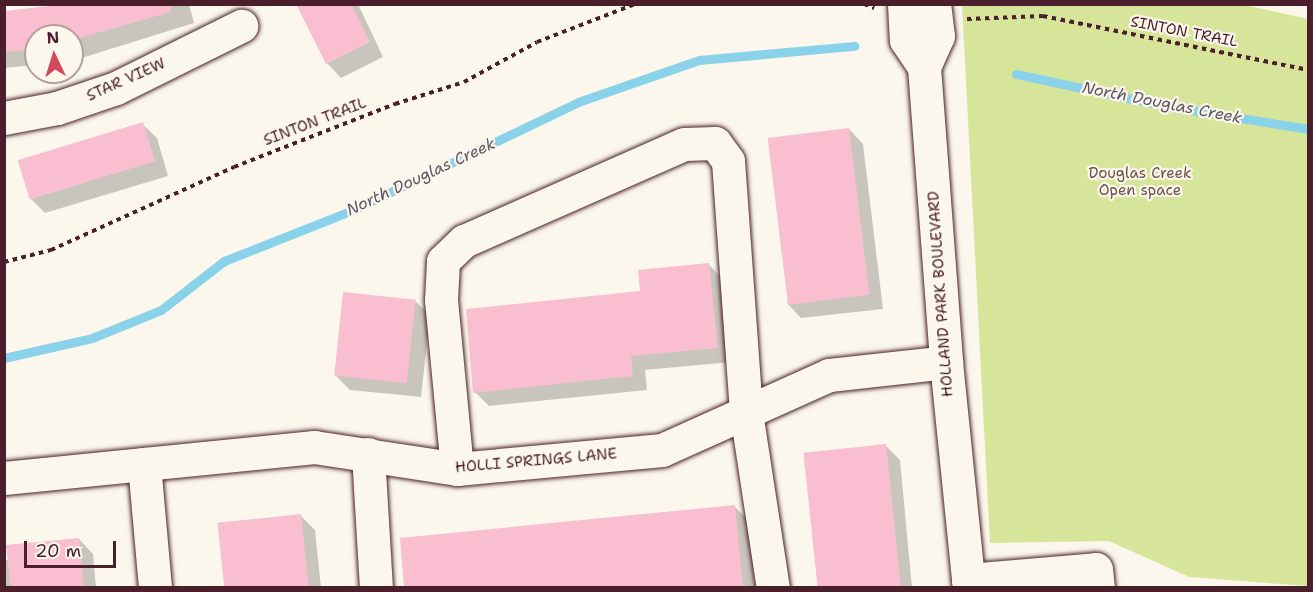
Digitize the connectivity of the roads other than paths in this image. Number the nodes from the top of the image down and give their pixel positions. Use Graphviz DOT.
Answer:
graph roads {
  1 [pos="904,4"];
  2 [pos="945,13"];
  3 [pos="241,26"];
  4 [pos="924,67"];
  5 [pos="4,118"];
  6 [pos="946,362"];
  7 [pos="746,412"];
  8 [pos="368,454"];
  9 [pos="144,464"];
  10 [pos="457,469"];
  11 [pos="4,478"];
  12 [pos="968,584"];
  13 [pos="155,588"];
  14 [pos="376,588"];
  15 [pos="773,588"];
  16 [pos="1098,588"];
  1 -- 4 [label="street, HOLLAND PARK BOULEVARD"];
  2 -- 4 [label="street"];
  3 -- 5 [label="street, STAR VIEW"];
  4 -- 6 [label="street, HOLLAND PARK BOULEVARD"];
  6 -- 7 [label="street, HOLLI SPRINGS LANE"];
  6 -- 12 [label="street, HOLLAND PARK BOULEVARD"];
  7 -- 10 [label="street, HOLLI SPRINGS LANE"];
  7 -- 10 [label="street"];
  7 -- 15 [label="street"];
  8 -- 9 [label="street, HOLLI SPRINGS LANE"];
  8 -- 10 [label="street, HOLLI SPRINGS LANE"];
  8 -- 14 [label="street"];
  9 -- 11 [label="street, HOLLI SPRINGS LANE"];
  9 -- 13 [label="street"];
  12 -- 16 [label="street"];
}
